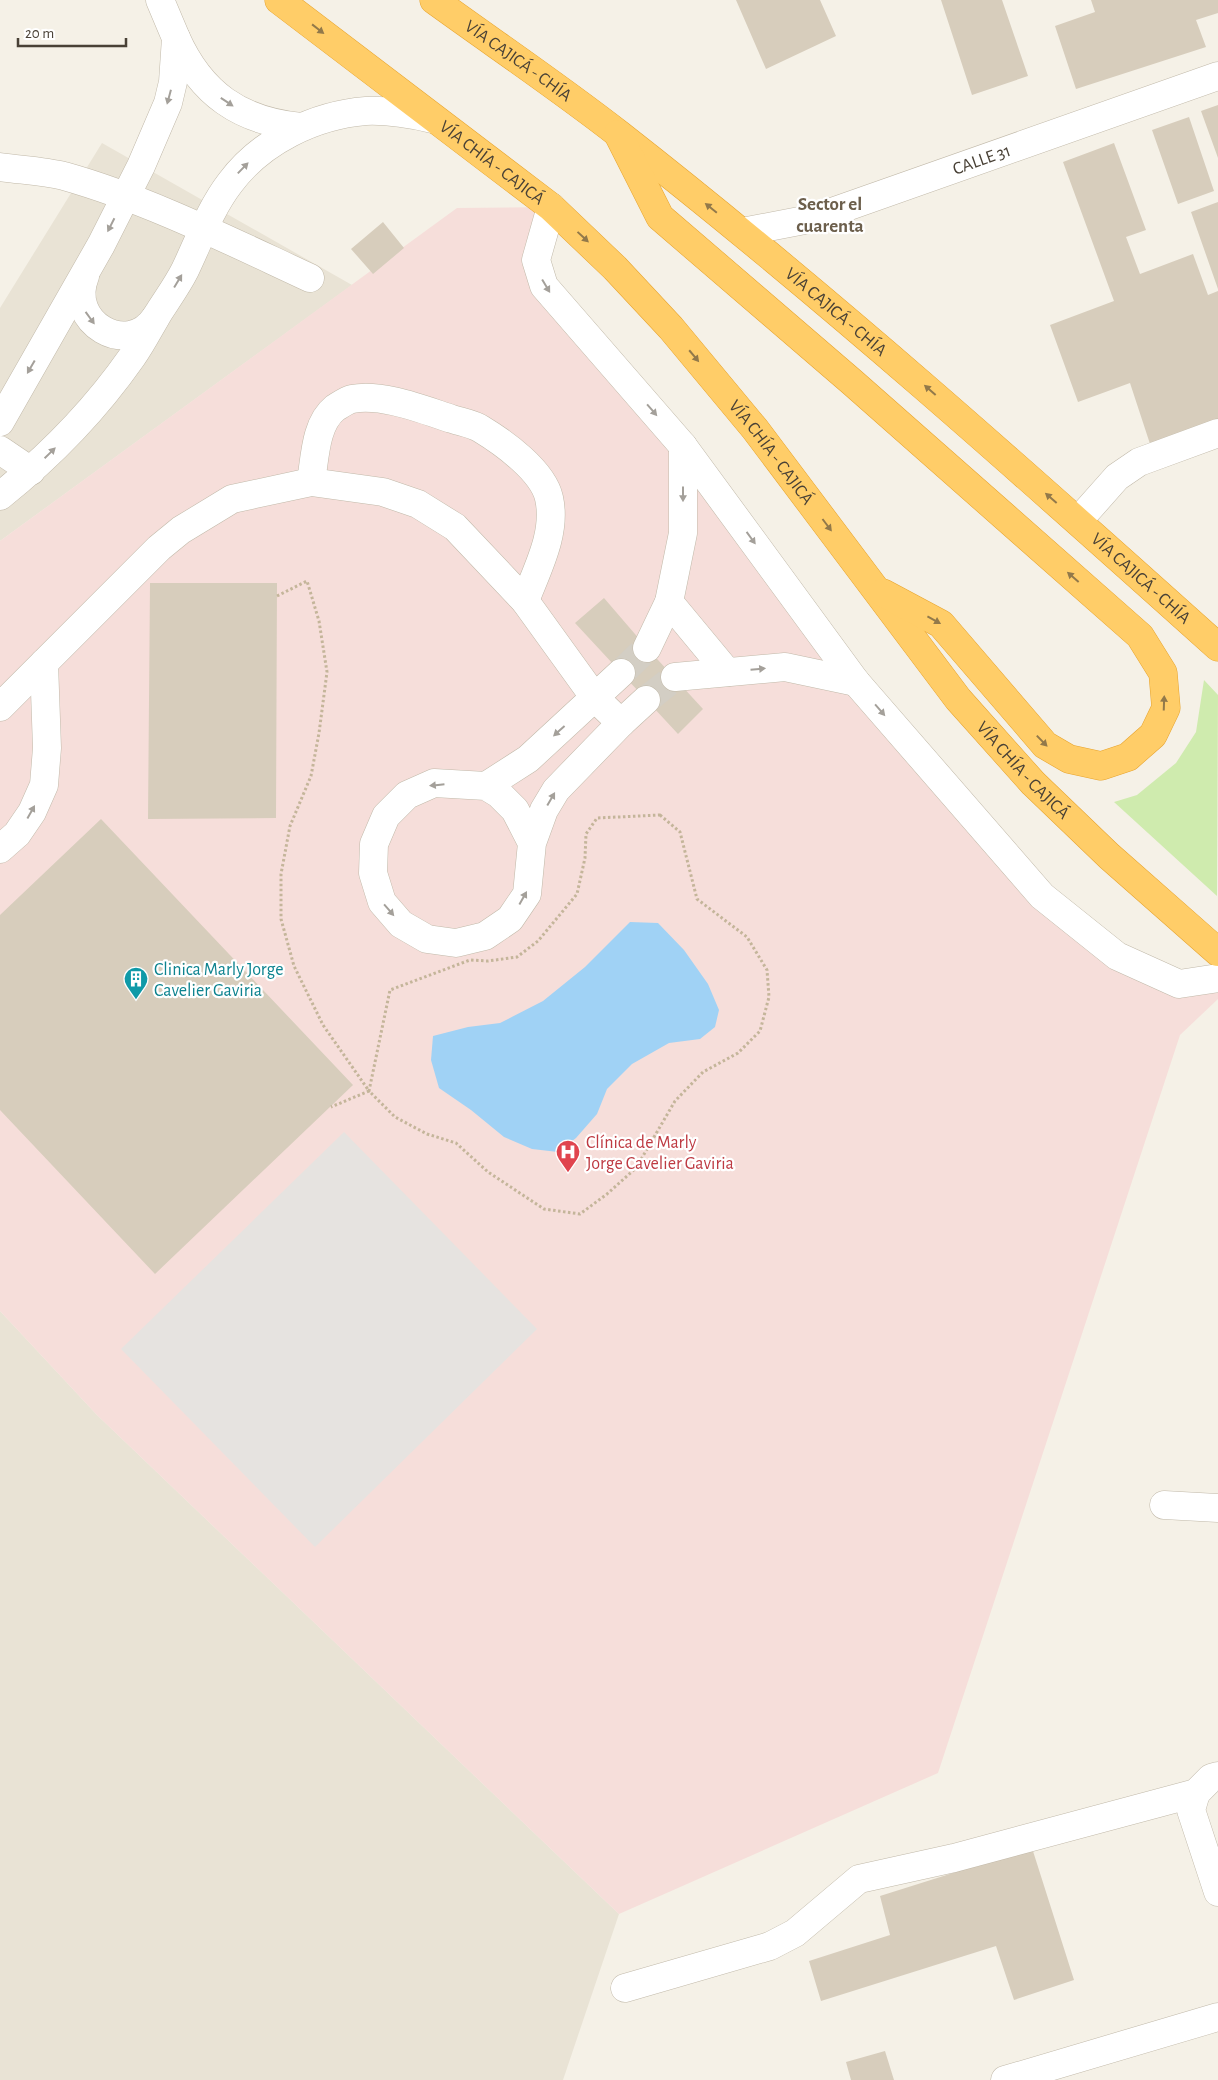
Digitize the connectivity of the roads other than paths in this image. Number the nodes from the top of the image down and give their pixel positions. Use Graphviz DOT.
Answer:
graph roads {
  1 [pos="160,0"];
  2 [pos="279,0"];
  3 [pos="434,0"];
  4 [pos="176,38"];
  5 [pos="1218,76"];
  6 [pos="433,119"];
  7 [pos="301,127"];
  8 [pos="618,134"];
  9 [pos="0,167"];
  10 [pos="125,197"];
  11 [pos="551,207"];
  12 [pos="204,229"];
  13 [pos="742,232"];
  14 [pos="86,273"];
  15 [pos="310,278"];
  16 [pos="159,313"];
  17 [pos="0,422"];
  18 [pos="1218,433"];
  19 [pos="683,446"];
  20 [pos="0,450"];
  21 [pos="31,471"];
  22 [pos="311,482"];
  23 [pos="0,496"];
  24 [pos="1078,521"];
  25 [pos="876,589"];
  26 [pos="525,601"];
  27 [pos="669,602"];
  28 [pos="1218,647"];
  29 [pos="647,648"];
  30 [pos="44,663"];
  31 [pos="726,672"];
  32 [pos="621,673"];
  33 [pos="674,677"];
  34 [pos="856,682"];
  35 [pos="595,698"];
  36 [pos="646,700"];
  37 [pos="0,707"];
  38 [pos="621,723"];
  39 [pos="486,786"];
  40 [pos="532,843"];
  41 [pos="0,848"];
  42 [pos="1218,952"];
  43 [pos="1218,978"];
  44 [pos="1164,1506"];
  45 [pos="1218,1508"];
  46 [pos="1218,1776"];
  47 [pos="1196,1793"];
  48 [pos="1218,1892"];
  49 [pos="625,1988"];
  50 [pos="1218,2018"];
  51 [pos="1006,2080"];
  1 -- 4 [label="street"];
  2 -- 6 [label="highway, VÍA CHÍA - CAJICÁ, one-way"];
  3 -- 8 [label="highway, VÍA CAJICÁ - CHÍA"];
  4 -- 7 [label="street, one-way"];
  4 -- 10 [label="street, one-way"];
  5 -- 13 [label="street, CALLE 31"];
  6 -- 7 [label="street"];
  6 -- 11 [label="highway, VÍA CHÍA - CAJICÁ"];
  12 -- 7 [label="street, one-way"];
  13 -- 8 [label="highway, VÍA CAJICÁ - CHÍA, one-way"];
  25 -- 8 [label="highway, one-way"];
  9 -- 10 [label="street"];
  10 -- 12 [label="street"];
  10 -- 14 [label="street, one-way"];
  11 -- 19 [label="street, one-way"];
  11 -- 25 [label="highway, VÍA CHÍA - CAJICÁ, one-way"];
  12 -- 15 [label="street"];
  16 -- 12 [label="street, one-way"];
  24 -- 13 [label="highway, VÍA CAJICÁ - CHÍA, one-way"];
  14 -- 16 [label="street, one-way"];
  14 -- 17 [label="street, one-way"];
  21 -- 16 [label="street, one-way"];
  18 -- 24 [label="street"];
  19 -- 27 [label="street, one-way"];
  19 -- 34 [label="street, one-way"];
  20 -- 21 [label="street"];
  21 -- 23 [label="street"];
  22 -- 26 [label="street"];
  22 -- 26 [label="street"];
  22 -- 30 [label="street"];
  24 -- 28 [label="highway, VÍA CAJICÁ - CHÍA"];
  25 -- 42 [label="highway, VÍA CHÍA - CAJICÁ"];
  26 -- 35 [label="street"];
  27 -- 29 [label="street"];
  27 -- 31 [label="street"];
  30 -- 37 [label="street"];
  41 -- 30 [label="street, one-way"];
  31 -- 33 [label="street"];
  31 -- 34 [label="street, one-way"];
  32 -- 35 [label="street"];
  34 -- 43 [label="street, one-way"];
  35 -- 38 [label="street"];
  35 -- 39 [label="street, one-way"];
  36 -- 38 [label="street"];
  40 -- 38 [label="street, one-way"];
  39 -- 40 [label="street"];
  39 -- 40 [label="street, one-way"];
  44 -- 45 [label="street"];
  46 -- 47 [label="street"];
  47 -- 48 [label="street"];
  47 -- 49 [label="street"];
  50 -- 51 [label="street"];
}
